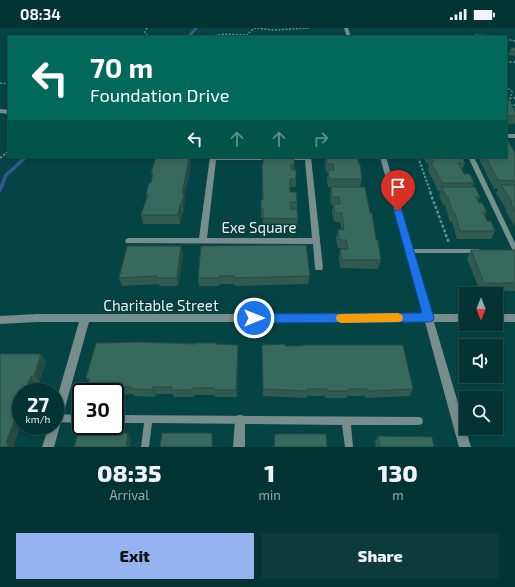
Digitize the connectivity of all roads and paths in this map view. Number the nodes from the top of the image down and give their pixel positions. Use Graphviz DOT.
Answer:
graph roads {
  1 [pos="254,28"];
  2 [pos="310,28"];
  3 [pos="213,36"];
  4 [pos="473,36"];
  5 [pos="488,36"];
  6 [pos="507,87"];
  7 [pos="510,98"];
  8 [pos="515,98"];
  9 [pos="510,105"];
  10 [pos="515,105"];
  11 [pos="515,112"];
  12 [pos="8,152"];
  13 [pos="0,158"];
  14 [pos="213,158"];
  15 [pos="308,158"];
  16 [pos="383,158"];
  17 [pos="418,158"];
  18 [pos="471,158"];
  19 [pos="129,241"];
  20 [pos="203,241"];
  21 [pos="316,241"];
  22 [pos="515,250"];
  23 [pos="484,251"];
  24 [pos="507,251"];
  25 [pos="410,252"];
  26 [pos="452,252"];
  27 [pos="319,268"];
  28 [pos="429,318"];
  29 [pos="459,318"];
  30 [pos="503,318"];
  31 [pos="515,318"];
  32 [pos="85,319"];
  33 [pos="0,320"];
  34 [pos="64,391"];
  35 [pos="124,419"];
  36 [pos="149,419"];
  37 [pos="240,420"];
  38 [pos="346,420"];
  39 [pos="419,421"];
  40 [pos="51,435"];
  41 [pos="48,447"];
  42 [pos="144,447"];
  43 [pos="239,447"];
  44 [pos="349,447"];
  45 [pos="465,447"];
  1 -- 2 [label="path"];
  1 -- 3 [label="path"];
  4 -- 5 [label="path"];
  6 -- 7 [label="path"];
  7 -- 8 [label="path"];
  7 -- 9 [label="path"];
  9 -- 10 [label="path"];
  9 -- 11 [label="path"];
  12 -- 13 [label="path"];
  14 -- 20 [label="street, Exe Square"];
  15 -- 21 [label="street, Exe Square"];
  16 -- 25 [label="street"];
  17 -- 26 [label="path"];
  18 -- 22 [label="lane"];
  19 -- 20 [label="street, Exe Square"];
  20 -- 21 [label="street, Exe Square"];
  21 -- 27 [label="street, Exe Square"];
  22 -- 24 [label="lane"];
  23 -- 26 [label="lane"];
  25 -- 26 [label="lane"];
  25 -- 28 [label="street"];
  28 -- 29 [label="street, Charitable Street"];
  28 -- 32 [label="street, Charitable Street"];
  28 -- 45 [label="street"];
  30 -- 31 [label="street"];
  32 -- 33 [label="street, Charitable Street"];
  32 -- 34 [label="street"];
  35 -- 36 [label="lane"];
  36 -- 37 [label="lane"];
  36 -- 42 [label="lane"];
  37 -- 38 [label="lane"];
  37 -- 43 [label="street"];
  38 -- 39 [label="lane"];
  38 -- 44 [label="lane"];
  40 -- 41 [label="street"];
}
